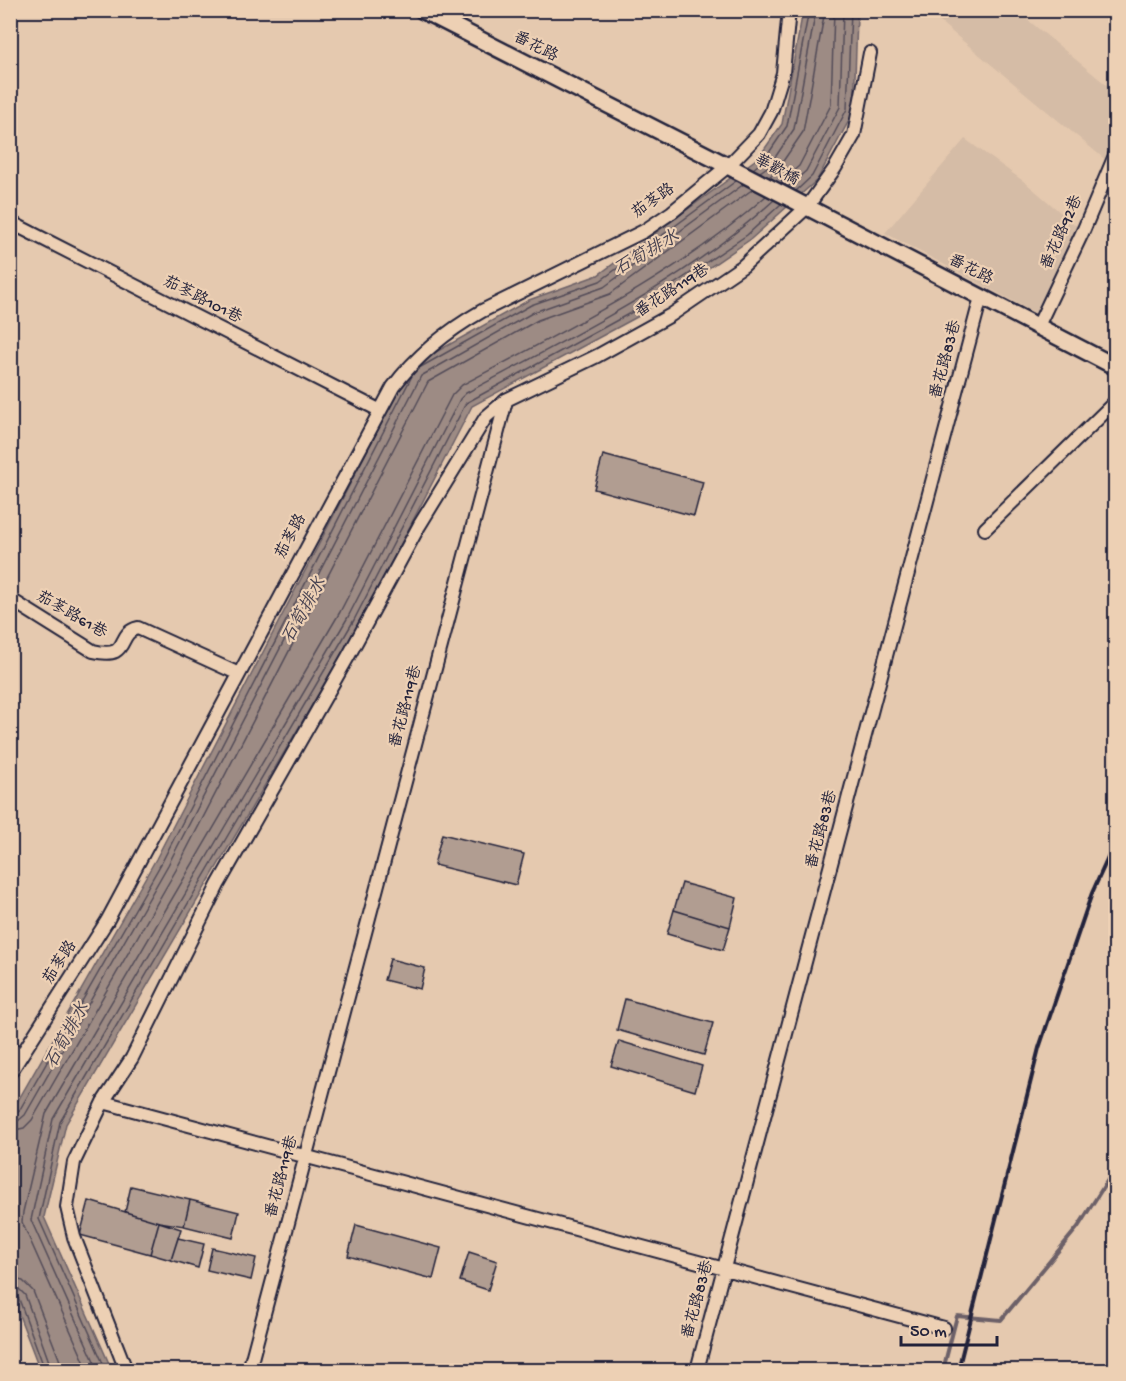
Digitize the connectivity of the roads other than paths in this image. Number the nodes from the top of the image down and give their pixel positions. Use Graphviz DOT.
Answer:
graph roads {
  1 [pos="422,10"];
  2 [pos="789,10"];
  3 [pos="870,52"];
  4 [pos="1116,153"];
  5 [pos="728,166"];
  6 [pos="807,207"];
  7 [pos="10,222"];
  8 [pos="981,297"];
  9 [pos="1038,326"];
  10 [pos="1116,367"];
  11 [pos="506,400"];
  12 [pos="1116,401"];
  13 [pos="379,410"];
  14 [pos="985,530"];
  15 [pos="10,599"];
  16 [pos="239,674"];
  17 [pos="10,1048"];
  18 [pos="21,1056"];
  19 [pos="10,1073"];
  20 [pos="104,1102"];
  21 [pos="305,1156"];
  22 [pos="724,1269"];
  23 [pos="944,1328"];
  24 [pos="126,1371"];
  25 [pos="249,1371"];
  26 [pos="697,1371"];
  1 -- 5 [label="main road, 番花路"];
  2 -- 5 [label="street, 茄苳路"];
  3 -- 6 [label="street, 番花路119巷"];
  4 -- 9 [label="street, 番花路92巷"];
  5 -- 6 [label="main road, 華歡橋"];
  5 -- 13 [label="street, 茄苳路"];
  6 -- 8 [label="main road, 番花路"];
  6 -- 11 [label="street, 番花路119巷"];
  7 -- 13 [label="street, 茄苳路101巷"];
  8 -- 9 [label="main road, 番花路"];
  8 -- 22 [label="street, 番花路83巷"];
  9 -- 10 [label="main road, 番花路"];
  11 -- 20 [label="street"];
  11 -- 21 [label="street, 番花路119巷"];
  12 -- 14 [label="street"];
  13 -- 16 [label="street, 茄苳路"];
  15 -- 16 [label="street, 茄苳路61巷"];
  16 -- 18 [label="street, 茄苳路"];
  17 -- 18 [label="street"];
  18 -- 19 [label="street, 茄苳路"];
  20 -- 21 [label="street"];
  20 -- 24 [label="street"];
  21 -- 22 [label="street"];
  21 -- 25 [label="street, 番花路119巷"];
  22 -- 23 [label="street"];
  22 -- 26 [label="street, 番花路83巷"];
}
